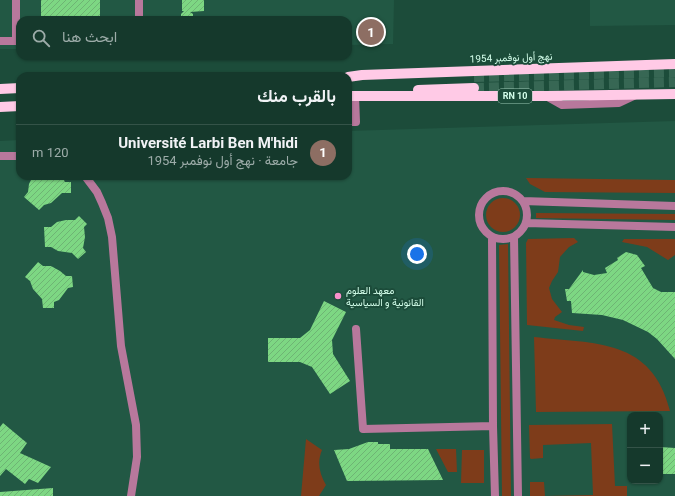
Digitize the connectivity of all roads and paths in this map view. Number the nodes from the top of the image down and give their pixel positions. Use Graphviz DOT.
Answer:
graph roads {
  1 [pos="16,0"];
  2 [pos="139,0"];
  3 [pos="17,16"];
  4 [pos="139,16"];
  5 [pos="16,41"];
  6 [pos="0,42"];
  7 [pos="675,64"];
  8 [pos="352,77"];
  9 [pos="352,78"];
  10 [pos="16,88"];
  11 [pos="0,89"];
  12 [pos="675,94"];
  13 [pos="352,96"];
  14 [pos="16,106"];
  15 [pos="0,107"];
  16 [pos="352,122"];
  17 [pos="0,156"];
  18 [pos="16,156"];
  19 [pos="88,180"];
  20 [pos="523,201"];
  21 [pos="675,206"];
  22 [pos="526,222"];
  23 [pos="675,227"];
  24 [pos="492,237"];
  25 [pos="514,237"];
  26 [pos="356,329"];
  27 [pos="493,426"];
  28 [pos="131,496"];
  29 [pos="495,496"];
  30 [pos="518,496"];
  1 -- 3 [label="lane"];
  2 -- 4 [label="lane"];
  5 -- 6 [label="lane"];
  7 -- 8 [label="main road, نهج أول نوفمبر 1954"];
  9 -- 13 [label="main road"];
  10 -- 11 [label="main road"];
  12 -- 13 [label="main road, RN 10"];
  13 -- 16 [label="lane"];
  14 -- 15 [label="main road"];
  17 -- 18 [label="lane"];
  19 -- 28 [label="lane"];
  20 -- 21 [label="lane"];
  20 -- 22 [label="lane"];
  20 -- 24 [label="lane"];
  22 -- 23 [label="lane"];
  22 -- 25 [label="lane"];
  24 -- 25 [label="lane"];
  24 -- 27 [label="lane"];
  25 -- 30 [label="lane"];
  26 -- 27 [label="lane"];
  27 -- 29 [label="lane"];
}
